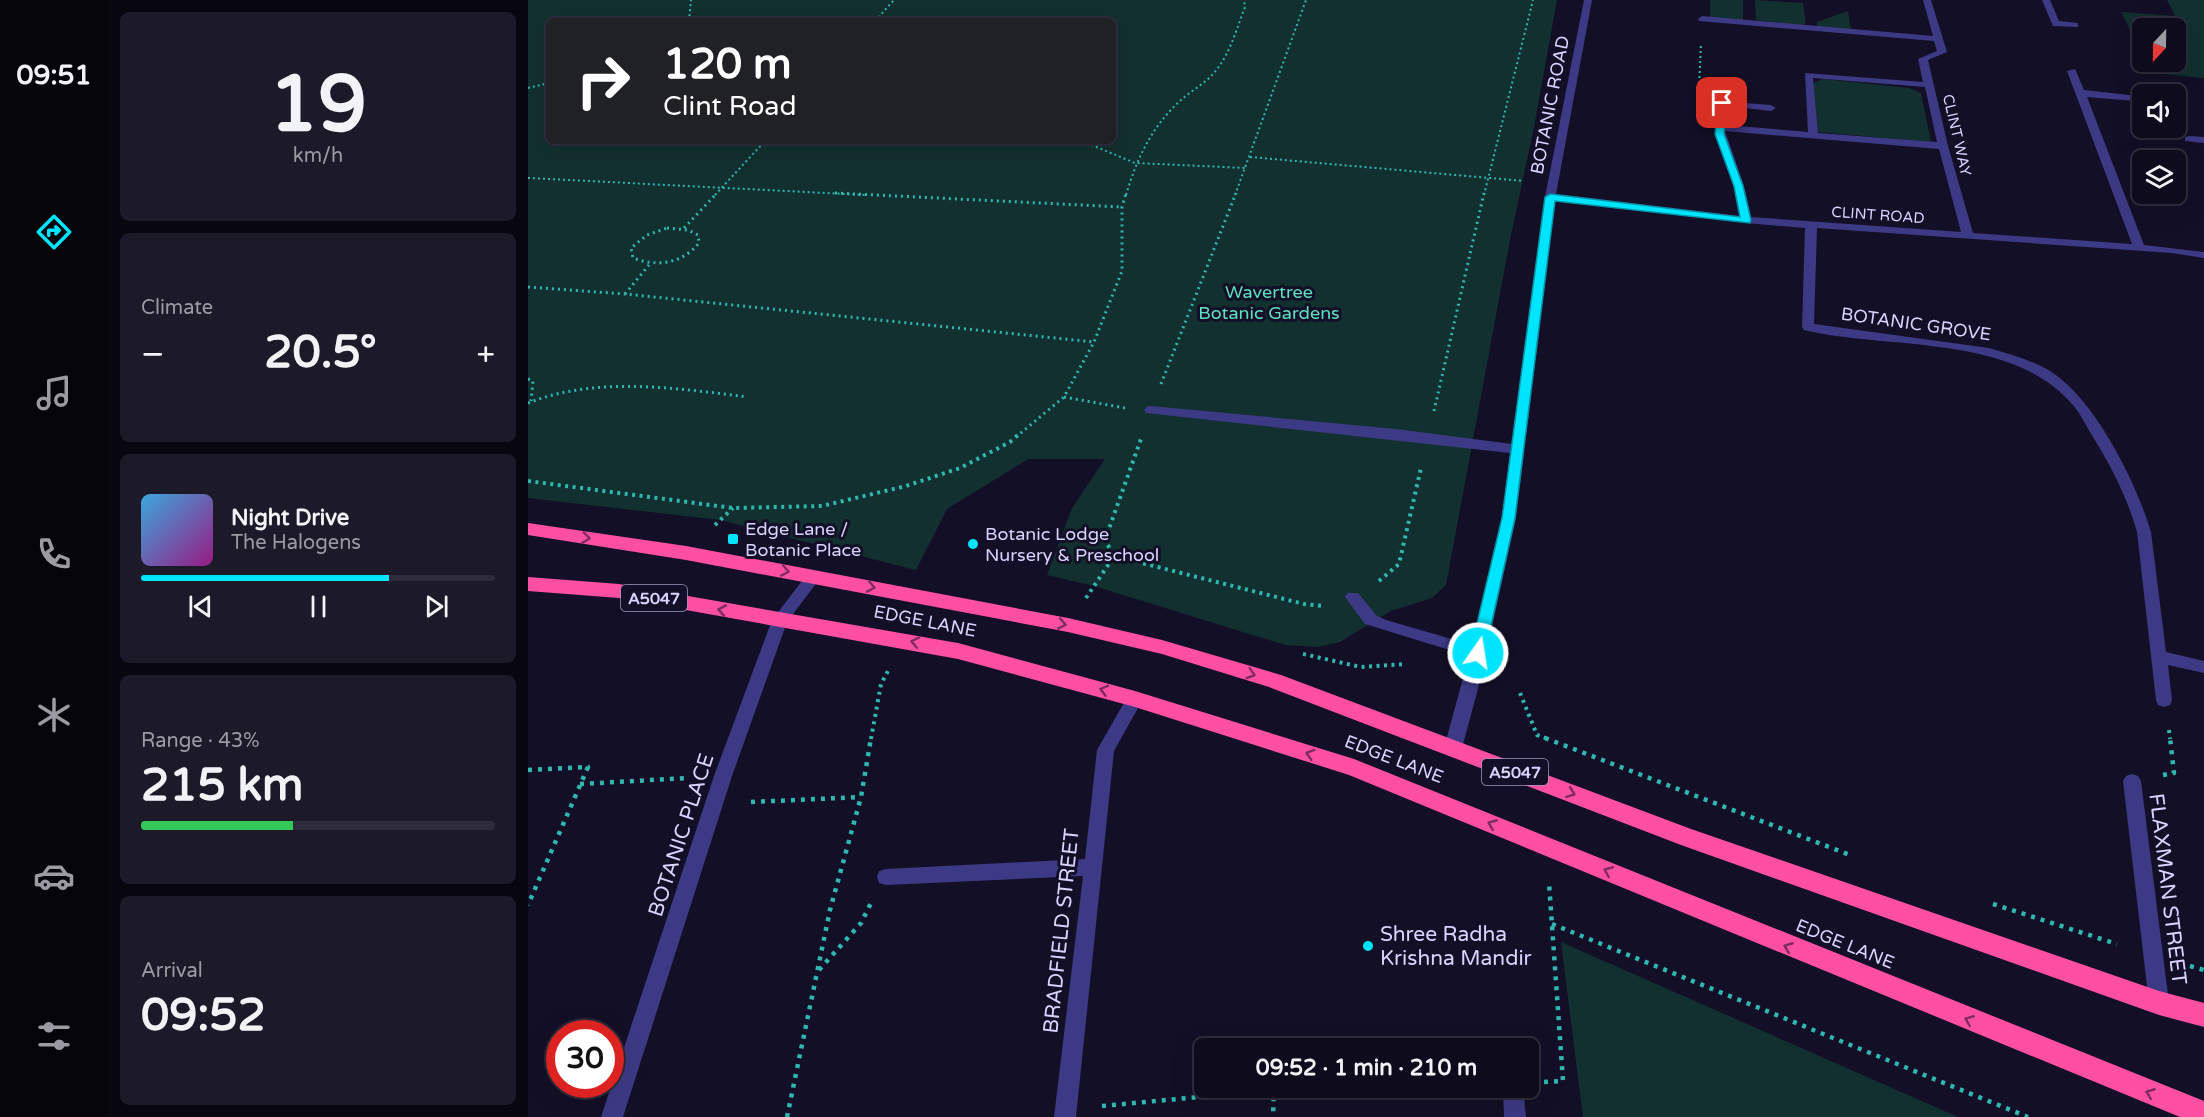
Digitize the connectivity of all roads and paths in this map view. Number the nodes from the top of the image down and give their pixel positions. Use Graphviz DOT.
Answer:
graph roads {
  1 [pos="691,0"];
  2 [pos="894,0"];
  3 [pos="1244,0"];
  4 [pos="1306,0"];
  5 [pos="1533,0"];
  6 [pos="1588,0"];
  7 [pos="1927,0"];
  8 [pos="2046,0"];
  9 [pos="689,18"];
  10 [pos="878,18"];
  11 [pos="1702,19"];
  12 [pos="2075,25"];
  13 [pos="1938,39"];
  14 [pos="2072,71"];
  15 [pos="546,84"];
  16 [pos="1930,85"];
  17 [pos="528,88"];
  18 [pos="2080,93"];
  19 [pos="2132,98"];
  20 [pos="1771,108"];
  21 [pos="1720,128"];
  22 [pos="1813,135"];
  23 [pos="2189,139"];
  24 [pos="2204,140"];
  25 [pos="762,144"];
  26 [pos="1089,144"];
  27 [pos="1943,146"];
  28 [pos="1250,158"];
  29 [pos="1135,163"];
  30 [pos="1246,168"];
  31 [pos="1488,177"];
  32 [pos="528,178"];
  33 [pos="721,188"];
  34 [pos="1552,191"];
  35 [pos="1122,207"];
  36 [pos="1746,220"];
  37 [pos="1811,225"];
  38 [pos="684,228"];
  39 [pos="1968,236"];
  40 [pos="2139,247"];
  41 [pos="2204,255"];
  42 [pos="649,264"];
  43 [pos="528,287"];
  44 [pos="625,294"];
  45 [pos="1094,342"];
  46 [pos="528,379"];
  47 [pos="747,397"];
  48 [pos="1064,397"];
  49 [pos="529,402"];
  50 [pos="1151,410"];
  51 [pos="1428,438"];
  52 [pos="1517,449"];
  53 [pos="528,481"];
  54 [pos="528,529"];
  55 [pos="1114,556"];
  56 [pos="813,577"];
  57 [pos="528,584"];
  58 [pos="1353,597"];
  59 [pos="780,620"];
  60 [pos="1068,625"];
  61 [pos="904,640"];
  62 [pos="1478,653"];
  63 [pos="2160,657"];
  64 [pos="2204,667"];
  65 [pos="1520,693"];
  66 [pos="1134,699"];
  67 [pos="2164,700"];
  68 [pos="1453,748"];
  69 [pos="528,770"];
  70 [pos="723,776"];
  71 [pos="2132,781"];
  72 [pos="580,784"];
  73 [pos="861,797"];
  74 [pos="715,804"];
  75 [pos="1546,846"];
  76 [pos="1861,859"];
  77 [pos="1092,867"];
  78 [pos="886,878"];
  79 [pos="1984,901"];
  80 [pos="528,905"];
  81 [pos="1552,924"];
  82 [pos="2152,956"];
  83 [pos="2204,970"];
  84 [pos="2159,1003"];
  85 [pos="2204,1016"];
  86 [pos="1540,1082"];
  87 [pos="1201,1098"];
  88 [pos="1274,1098"];
  89 [pos="1514,1098"];
  90 [pos="1065,1113"];
  91 [pos="2204,1114"];
  92 [pos="612,1117"];
  93 [pos="787,1117"];
  94 [pos="1273,1117"];
  95 [pos="1515,1117"];
  96 [pos="2028,1117"];
  1 -- 9 [label="path"];
  2 -- 10 [label="path"];
  3 -- 29 [label="path"];
  4 -- 28 [label="path"];
  5 -- 31 [label="path"];
  6 -- 34 [label="street, BOTANIC ROAD"];
  7 -- 13 [label="street"];
  8 -- 12 [label="street"];
  11 -- 13 [label="street"];
  13 -- 16 [label="street, CLINT WAY"];
  14 -- 18 [label="street"];
  15 -- 17 [label="path"];
  16 -- 22 [label="street"];
  16 -- 27 [label="street, CLINT WAY"];
  18 -- 19 [label="street"];
  18 -- 40 [label="street"];
  20 -- 21 [label="street"];
  21 -- 22 [label="street"];
  21 -- 36 [label="street"];
  22 -- 27 [label="street"];
  23 -- 24 [label="street"];
  25 -- 33 [label="path"];
  26 -- 29 [label="path"];
  27 -- 39 [label="street, CLINT WAY"];
  28 -- 30 [label="path"];
  28 -- 31 [label="path"];
  29 -- 30 [label="path"];
  29 -- 35 [label="path"];
  30 -- 50 [label="path"];
  31 -- 34 [label="path"];
  31 -- 51 [label="path"];
  32 -- 33 [label="path"];
  33 -- 35 [label="path"];
  33 -- 38 [label="path"];
  34 -- 36 [label="street, CLINT ROAD"];
  34 -- 52 [label="street, BOTANIC ROAD"];
  35 -- 45 [label="path"];
  36 -- 37 [label="street, CLINT ROAD"];
  37 -- 39 [label="street, CLINT ROAD"];
  37 -- 63 [label="street, BOTANIC GROVE"];
  38 -- 42 [label="path"];
  38 -- 42 [label="path"];
  39 -- 40 [label="street, CLINT ROAD"];
  40 -- 41 [label="street, CLINT ROAD"];
  42 -- 44 [label="path"];
  43 -- 44 [label="path"];
  44 -- 45 [label="path"];
  45 -- 48 [label="path"];
  46 -- 49 [label="path"];
  47 -- 49 [label="path"];
  48 -- 50 [label="path"];
  48 -- 53 [label="path"];
  50 -- 51 [label="street"];
  50 -- 55 [label="path"];
  51 -- 52 [label="street"];
  51 -- 58 [label="path"];
  52 -- 62 [label="street, BOTANIC ROAD"];
  54 -- 56 [label="highway, EDGE LANE / A5047, one-way"];
  55 -- 58 [label="path"];
  55 -- 60 [label="path"];
  56 -- 59 [label="street, BOTANIC PLACE"];
  56 -- 60 [label="highway, EDGE LANE / A5047, one-way"];
  59 -- 57 [label="highway, EDGE LANE / A5047, one-way"];
  58 -- 62 [label="street"];
  59 -- 61 [label="highway, EDGE LANE / A5047"];
  59 -- 70 [label="street, BOTANIC PLACE"];
  60 -- 68 [label="highway, EDGE LANE / A5047, one-way"];
  66 -- 61 [label="highway, EDGE LANE / A5047, one-way"];
  61 -- 73 [label="path"];
  62 -- 68 [label="street, BOTANIC ROAD"];
  63 -- 64 [label="street"];
  63 -- 67 [label="street, BOTANIC GROVE"];
  65 -- 76 [label="path"];
  75 -- 66 [label="highway, EDGE LANE / A5047, one-way"];
  66 -- 77 [label="street, BRADFIELD STREET"];
  67 -- 71 [label="path"];
  68 -- 84 [label="highway, EDGE LANE / A5047, one-way"];
  69 -- 72 [label="path"];
  70 -- 72 [label="path"];
  70 -- 74 [label="street, BOTANIC PLACE"];
  71 -- 82 [label="street, FLAXMAN STREET"];
  72 -- 80 [label="path"];
  73 -- 74 [label="path"];
  73 -- 93 [label="path"];
  74 -- 92 [label="street, BOTANIC PLACE"];
  75 -- 81 [label="path"];
  91 -- 75 [label="highway, EDGE LANE / A5047, one-way"];
  77 -- 78 [label="street"];
  77 -- 90 [label="street, BRADFIELD STREET"];
  79 -- 82 [label="path"];
  81 -- 86 [label="path"];
  81 -- 96 [label="path"];
  82 -- 83 [label="path"];
  82 -- 84 [label="street, FLAXMAN STREET"];
  84 -- 85 [label="highway, EDGE LANE / A5047"];
  87 -- 90 [label="path"];
  88 -- 94 [label="path"];
  89 -- 95 [label="street"];
}
